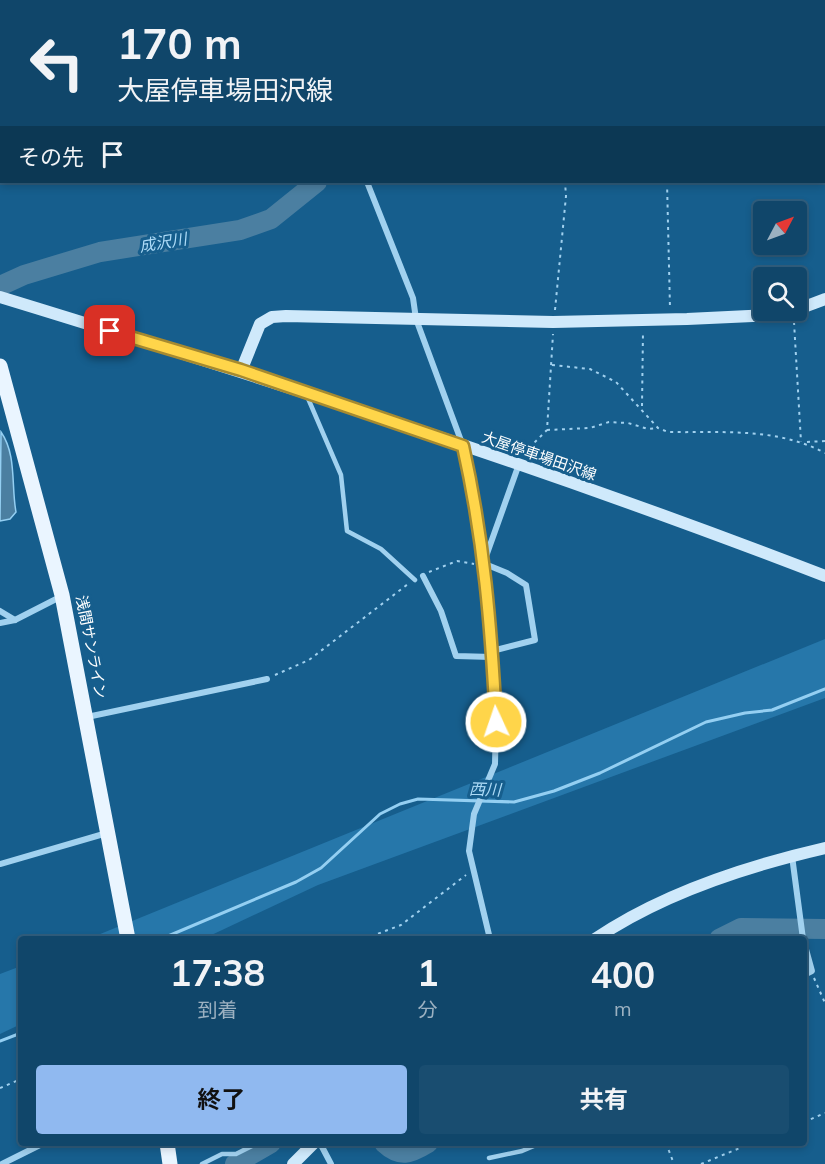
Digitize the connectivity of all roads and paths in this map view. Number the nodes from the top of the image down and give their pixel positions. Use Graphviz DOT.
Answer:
graph roads {
  1 [pos="367,183"];
  2 [pos="565,183"];
  3 [pos="667,183"];
  4 [pos="0,297"];
  5 [pos="825,299"];
  6 [pos="807,305"];
  7 [pos="753,316"];
  8 [pos="416,319"];
  9 [pos="644,319"];
  10 [pos="670,319"];
  11 [pos="795,321"];
  12 [pos="553,322"];
  13 [pos="552,365"];
  14 [pos="0,366"];
  15 [pos="241,370"];
  16 [pos="306,393"];
  17 [pos="642,408"];
  18 [pos="658,428"];
  19 [pos="547,430"];
  20 [pos="825,441"];
  21 [pos="801,442"];
  22 [pos="463,446"];
  23 [pos="825,453"];
  24 [pos="519,464"];
  25 [pos="484,565"];
  26 [pos="423,576"];
  27 [pos="825,576"];
  28 [pos="415,580"];
  29 [pos="62,595"];
  30 [pos="0,611"];
  31 [pos="15,620"];
  32 [pos="0,623"];
  33 [pos="492,654"];
  34 [pos="267,679"];
  35 [pos="86,717"];
  36 [pos="107,833"];
  37 [pos="825,848"];
  38 [pos="792,855"];
  39 [pos="0,864"];
  40 [pos="474,869"];
  41 [pos="127,936"];
  42 [pos="372,936"];
  43 [pos="489,936"];
  44 [pos="600,936"];
  45 [pos="803,936"];
  46 [pos="807,952"];
  47 [pos="812,971"];
  48 [pos="807,974"];
  49 [pos="825,1003"];
  50 [pos="18,1080"];
  51 [pos="0,1088"];
  52 [pos="825,1113"];
  53 [pos="807,1121"];
  54 [pos="38,1146"];
  55 [pos="167,1146"];
  56 [pos="252,1146"];
  57 [pos="311,1146"];
  58 [pos="322,1146"];
  59 [pos="534,1146"];
  60 [pos="667,1146"];
  61 [pos="745,1146"];
  62 [pos="489,1158"];
  63 [pos="2,1164"];
  64 [pos="170,1164"];
  65 [pos="202,1164"];
  66 [pos="293,1164"];
  67 [pos="332,1164"];
  68 [pos="674,1164"];
  69 [pos="701,1164"];
  1 -- 8 [label="street"];
  2 -- 12 [label="path"];
  3 -- 10 [label="path"];
  4 -- 15 [label="street, 大屋停車場田沢線"];
  5 -- 6 [label="street"];
  7 -- 10 [label="street"];
  8 -- 12 [label="street"];
  8 -- 15 [label="street"];
  8 -- 22 [label="street"];
  9 -- 10 [label="street"];
  9 -- 12 [label="street"];
  9 -- 17 [label="path"];
  11 -- 21 [label="path"];
  12 -- 13 [label="path"];
  13 -- 17 [label="path"];
  13 -- 19 [label="path"];
  14 -- 29 [label="main road, 浅間サンライン"];
  15 -- 16 [label="street, 大屋停車場田沢線"];
  16 -- 22 [label="street, 大屋停車場田沢線"];
  16 -- 28 [label="lane"];
  17 -- 18 [label="path"];
  18 -- 19 [label="path"];
  18 -- 21 [label="path"];
  19 -- 24 [label="path"];
  20 -- 21 [label="path"];
  21 -- 23 [label="path"];
  22 -- 24 [label="street, 大屋停車場田沢線"];
  22 -- 25 [label="street"];
  24 -- 25 [label="street"];
  24 -- 27 [label="street, 大屋停車場田沢線"];
  25 -- 26 [label="path"];
  25 -- 33 [label="street"];
  25 -- 33 [label="street"];
  26 -- 33 [label="street"];
  28 -- 34 [label="path"];
  29 -- 31 [label="street"];
  29 -- 35 [label="main road, 浅間サンライン"];
  30 -- 31 [label="street"];
  31 -- 32 [label="street"];
  33 -- 40 [label="street"];
  34 -- 35 [label="street"];
  35 -- 36 [label="main road, 浅間サンライン"];
  36 -- 39 [label="street"];
  36 -- 41 [label="main road, 浅間サンライン"];
  37 -- 38 [label="street"];
  38 -- 44 [label="street"];
  38 -- 45 [label="street"];
  40 -- 42 [label="path"];
  40 -- 43 [label="street"];
  46 -- 47 [label="street"];
  47 -- 48 [label="street"];
  47 -- 49 [label="path"];
  50 -- 51 [label="path"];
  52 -- 53 [label="path"];
  54 -- 63 [label="street"];
  55 -- 64 [label="main road"];
  56 -- 65 [label="lane"];
  57 -- 66 [label="street"];
  58 -- 67 [label="street"];
  59 -- 62 [label="lane"];
  60 -- 68 [label="path"];
  61 -- 69 [label="path"];
}
